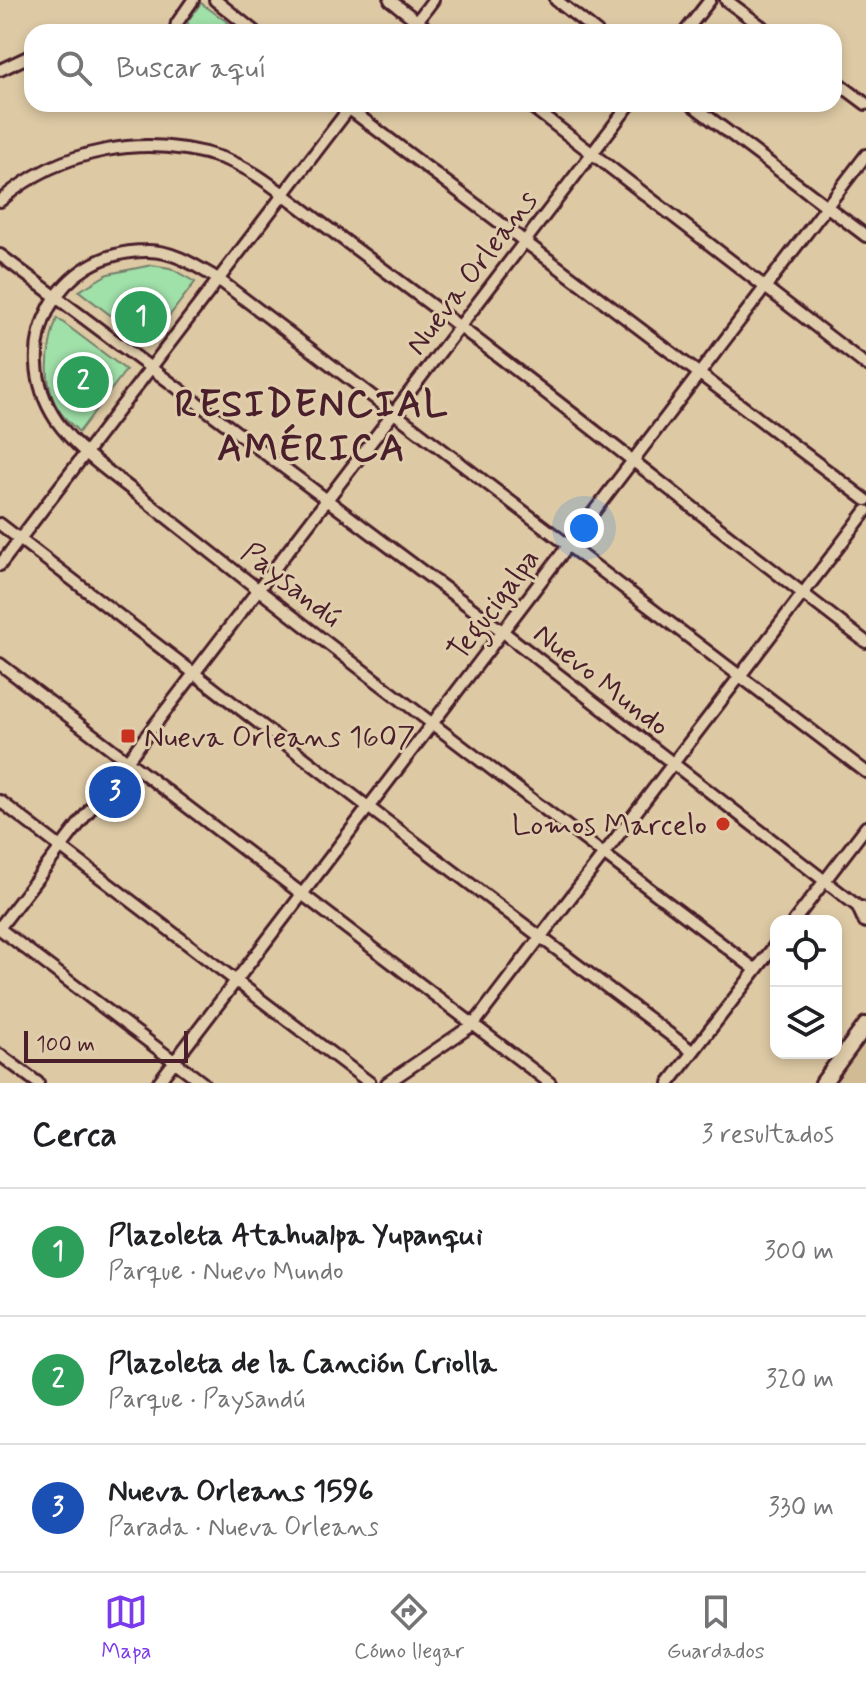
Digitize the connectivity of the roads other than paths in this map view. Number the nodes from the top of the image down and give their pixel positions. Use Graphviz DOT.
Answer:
graph roads {
  1 [pos="193,0"];
  2 [pos="215,0"];
  3 [pos="390,0"];
  4 [pos="433,0"];
  5 [pos="556,0"];
  6 [pos="710,0"];
  7 [pos="726,0"];
  8 [pos="417,21"];
  9 [pos="177,24"];
  10 [pos="245,24"];
  11 [pos="415,24"];
  12 [pos="421,24"];
  13 [pos="587,24"];
  14 [pos="691,24"];
  15 [pos="758,24"];
  16 [pos="24,59"];
  17 [pos="0,70"];
  18 [pos="842,86"];
  19 [pos="866,104"];
  20 [pos="343,112"];
  21 [pos="357,112"];
  22 [pos="539,112"];
  23 [pos="624,112"];
  24 [pos="702,112"];
  25 [pos="593,153"];
  26 [pos="866,155"];
  27 [pos="285,195"];
  28 [pos="0,201"];
  29 [pos="828,207"];
  30 [pos="866,236"];
  31 [pos="524,242"];
  32 [pos="0,255"];
  33 [pos="218,279"];
  34 [pos="767,287"];
  35 [pos="53,297"];
  36 [pos="460,326"];
  37 [pos="866,365"];
  38 [pos="151,369"];
  39 [pos="699,374"];
  40 [pos="394,412"];
  41 [pos="86,454"];
  42 [pos="633,460"];
  43 [pos="866,500"];
  44 [pos="326,501"];
  45 [pos="866,511"];
  46 [pos="0,524"];
  47 [pos="19,541"];
  48 [pos="568,545"];
  49 [pos="0,565"];
  50 [pos="259,590"];
  51 [pos="804,595"];
  52 [pos="502,631"];
  53 [pos="866,642"];
  54 [pos="0,664"];
  55 [pos="195,673"];
  56 [pos="740,678"];
  57 [pos="433,723"];
  58 [pos="127,760"];
  59 [pos="674,765"];
  60 [pos="866,772"];
  61 [pos="0,801"];
  62 [pos="368,807"];
  63 [pos="866,827"];
  64 [pos="60,848"];
  65 [pos="604,854"];
  66 [pos="824,882"];
  67 [pos="302,894"];
  68 [pos="865,913"];
  69 [pos="799,915"];
  70 [pos="0,928"];
  71 [pos="539,936"];
  72 [pos="770,952"];
  73 [pos="756,970"];
  74 [pos="235,981"];
  75 [pos="474,1024"];
  76 [pos="866,1025"];
  77 [pos="693,1052"];
  78 [pos="0,1055"];
  79 [pos="175,1062"];
  80 [pos="38,1083"];
  81 [pos="158,1083"];
  82 [pos="203,1083"];
  83 [pos="370,1083"];
  84 [pos="387,1083"];
  85 [pos="550,1083"];
  86 [pos="669,1083"];
  87 [pos="823,1083"];
  1 -- 9 [label="street"];
  2 -- 10 [label="street"];
  3 -- 8 [label="street"];
  4 -- 8 [label="street"];
  5 -- 13 [label="street"];
  6 -- 14 [label="street"];
  7 -- 15 [label="street"];
  8 -- 11 [label="street"];
  8 -- 12 [label="street"];
  16 -- 17 [label="street"];
  18 -- 19 [label="street"];
  20 -- 27 [label="street"];
  21 -- 31 [label="street"];
  22 -- 25 [label="street"];
  23 -- 25 [label="street, Nueva Orleans"];
  24 -- 29 [label="street"];
  25 -- 31 [label="street, Nueva Orleans"];
  25 -- 34 [label="street"];
  26 -- 29 [label="street, Tegucigalpa"];
  27 -- 28 [label="street"];
  27 -- 33 [label="street"];
  27 -- 36 [label="street"];
  29 -- 30 [label="street"];
  29 -- 34 [label="street, Tegucigalpa"];
  31 -- 36 [label="street, Nueva Orleans"];
  31 -- 39 [label="street"];
  32 -- 35 [label="street, Nuevo Mundo"];
  33 -- 35 [label="street, Paysandú"];
  33 -- 38 [label="street"];
  33 -- 40 [label="street, Paysandú"];
  34 -- 37 [label="street"];
  34 -- 39 [label="street, Tegucigalpa"];
  35 -- 38 [label="street, Nuevo Mundo"];
  35 -- 41 [label="street, Paysandú"];
  36 -- 40 [label="street, Nueva Orleans"];
  36 -- 42 [label="street"];
  38 -- 41 [label="street"];
  38 -- 44 [label="street, Nuevo Mundo"];
  39 -- 42 [label="street, Tegucigalpa"];
  39 -- 43 [label="street"];
  40 -- 44 [label="street, Nueva Orleans"];
  40 -- 48 [label="street, Paysandú"];
  41 -- 47 [label="street"];
  41 -- 50 [label="street, Paysandú"];
  42 -- 48 [label="street, Tegucigalpa"];
  42 -- 51 [label="street"];
  44 -- 50 [label="street, Nueva Orleans"];
  44 -- 52 [label="street, Nuevo Mundo"];
  45 -- 51 [label="street"];
  46 -- 47 [label="street"];
  47 -- 49 [label="street"];
  47 -- 55 [label="street"];
  48 -- 52 [label="street, Tegucigalpa"];
  48 -- 56 [label="street, Paysandú"];
  50 -- 55 [label="street, Nueva Orleans"];
  50 -- 57 [label="street, Paysandú"];
  51 -- 53 [label="street"];
  51 -- 56 [label="street"];
  52 -- 57 [label="street, Tegucigalpa"];
  52 -- 59 [label="street, Nuevo Mundo"];
  54 -- 58 [label="street"];
  55 -- 58 [label="street, Nueva Orleans"];
  55 -- 62 [label="street"];
  56 -- 59 [label="street"];
  56 -- 60 [label="street, Paysandú"];
  57 -- 62 [label="street, Tegucigalpa"];
  57 -- 65 [label="street, Paysandú"];
  58 -- 64 [label="street, Nueva Orleans"];
  58 -- 67 [label="street"];
  59 -- 65 [label="street"];
  59 -- 66 [label="street, Nuevo Mundo"];
  61 -- 64 [label="street"];
  62 -- 67 [label="street, Tegucigalpa"];
  62 -- 71 [label="street"];
  63 -- 66 [label="street"];
  64 -- 70 [label="street, Nueva Orleans"];
  64 -- 74 [label="street"];
  65 -- 71 [label="street"];
  65 -- 73 [label="street, Paysandú"];
  66 -- 68 [label="street, Nuevo Mundo"];
  66 -- 69 [label="street"];
  67 -- 74 [label="street, Tegucigalpa"];
  67 -- 75 [label="street"];
  70 -- 79 [label="street"];
  71 -- 75 [label="street"];
  71 -- 77 [label="street"];
  72 -- 73 [label="street"];
  73 -- 77 [label="street"];
  74 -- 79 [label="street, Tegucigalpa"];
  74 -- 83 [label="street"];
  75 -- 84 [label="street"];
  75 -- 85 [label="street"];
  76 -- 87 [label="main road"];
  77 -- 86 [label="street"];
  78 -- 80 [label="street"];
  79 -- 81 [label="street, Tegucigalpa"];
  79 -- 82 [label="street"];
}
